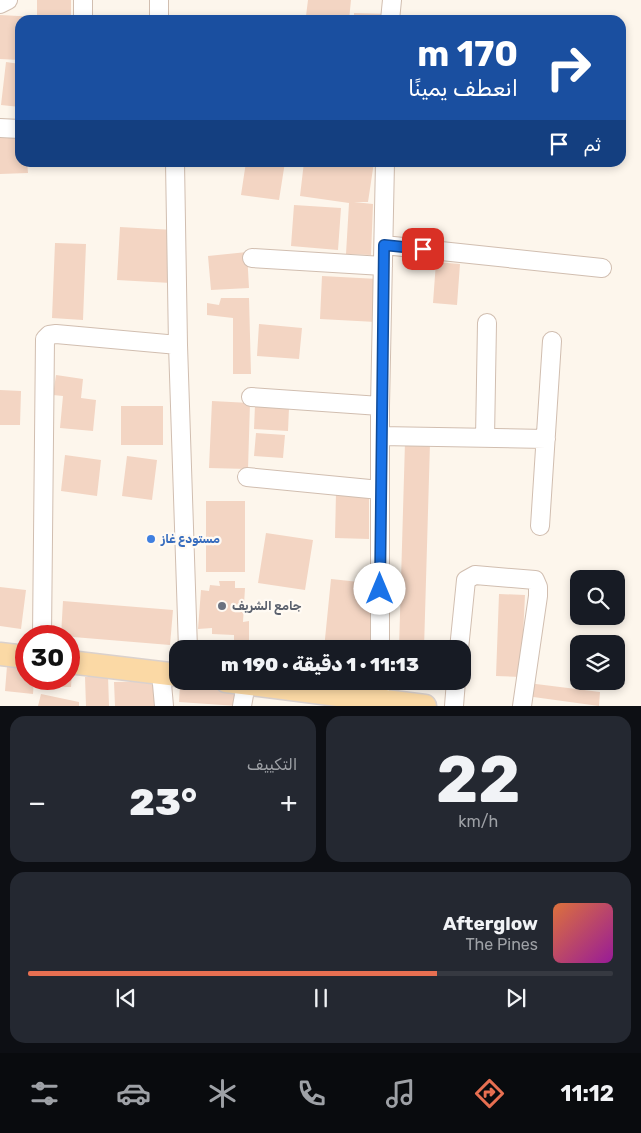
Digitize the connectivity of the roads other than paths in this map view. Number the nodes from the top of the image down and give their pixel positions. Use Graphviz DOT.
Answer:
graph roads {
  1 [pos="8,0"];
  2 [pos="83,0"];
  3 [pos="159,0"];
  4 [pos="392,0"];
  5 [pos="0,4"];
  6 [pos="83,15"];
  7 [pos="159,15"];
  8 [pos="390,15"];
  9 [pos="0,128"];
  10 [pos="15,128"];
  11 [pos="175,167"];
  12 [pos="385,167"];
  13 [pos="384,245"];
  14 [pos="252,258"];
  15 [pos="383,266"];
  16 [pos="602,268"];
  17 [pos="487,323"];
  18 [pos="552,341"];
  19 [pos="178,345"];
  20 [pos="251,397"];
  21 [pos="380,406"];
  22 [pos="380,436"];
  23 [pos="485,438"];
  24 [pos="546,438"];
  25 [pos="247,477"];
  26 [pos="380,490"];
  27 [pos="540,526"];
  28 [pos="42,625"];
  29 [pos="188,640"];
  30 [pos="380,640"];
  31 [pos="460,640"];
  32 [pos="0,654"];
  33 [pos="15,656"];
  34 [pos="80,663"];
  35 [pos="169,674"];
  36 [pos="238,690"];
  37 [pos="281,690"];
  38 [pos="455,690"];
  39 [pos="380,691"];
  40 [pos="331,699"];
  41 [pos="164,706"];
  42 [pos="242,706"];
  43 [pos="425,706"];
  44 [pos="454,706"];
  45 [pos="522,706"];
  1 -- 5 [label="street"];
  2 -- 6 [label="street"];
  3 -- 7 [label="street"];
  4 -- 8 [label="street"];
  9 -- 10 [label="street"];
  11 -- 19 [label="street"];
  12 -- 13 [label="street"];
  13 -- 15 [label="street"];
  13 -- 16 [label="street"];
  14 -- 15 [label="street"];
  15 -- 21 [label="street"];
  17 -- 23 [label="street"];
  18 -- 24 [label="street"];
  19 -- 28 [label="street"];
  19 -- 29 [label="street"];
  20 -- 21 [label="street"];
  21 -- 22 [label="street"];
  22 -- 23 [label="street"];
  22 -- 26 [label="street"];
  23 -- 24 [label="street"];
  24 -- 27 [label="street"];
  25 -- 26 [label="street"];
  26 -- 30 [label="street"];
  31 -- 45 [label="street"];
  32 -- 33 [label="main road"];
  34 -- 35 [label="main road"];
  35 -- 41 [label="street"];
  36 -- 42 [label="street"];
  37 -- 40 [label="main road"];
  38 -- 44 [label="street"];
  39 -- 40 [label="main road"];
  39 -- 43 [label="main road"];
}
